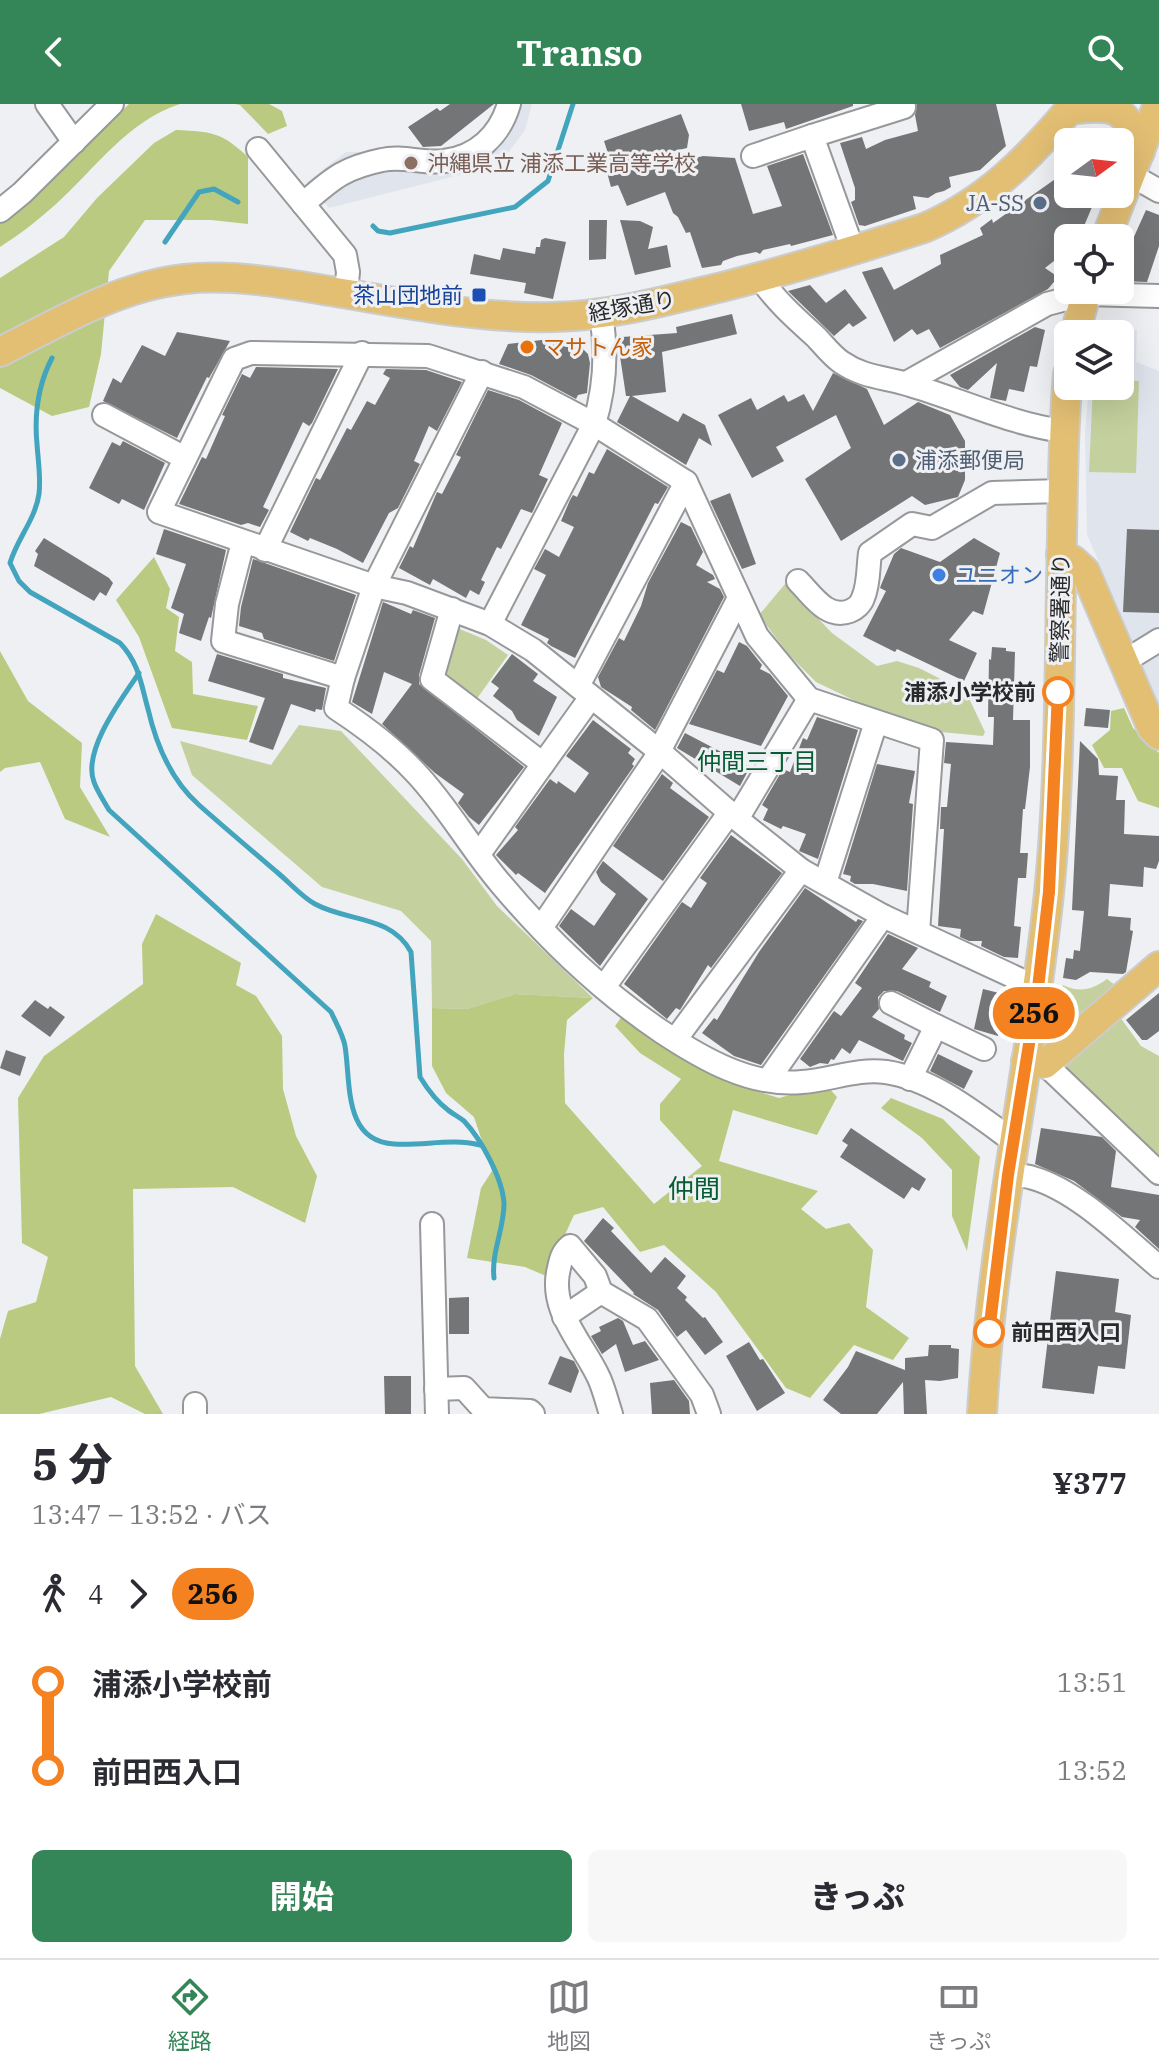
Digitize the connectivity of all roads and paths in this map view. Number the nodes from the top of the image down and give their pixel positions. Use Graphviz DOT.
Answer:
graph roads {
  1 [pos="47,104"];
  2 [pos="112,104"];
  3 [pos="509,104"];
  4 [pos="903,104"];
  5 [pos="1158,104"];
  6 [pos="1072,107"];
  7 [pos="812,136"];
  8 [pos="74,142"];
  9 [pos="258,149"];
  10 [pos="753,156"];
  11 [pos="1136,163"];
  12 [pos="1159,191"];
  13 [pos="303,204"];
  14 [pos="0,211"];
  15 [pos="1112,224"];
  16 [pos="853,250"];
  17 [pos="760,278"];
  18 [pos="346,293"];
  19 [pos="1134,295"];
  20 [pos="1159,296"];
  21 [pos="1054,302"];
  22 [pos="601,314"];
  23 [pos="0,352"];
  24 [pos="362,353"];
  25 [pos="482,372"];
  26 [pos="906,383"];
  27 [pos="1066,400"];
  28 [pos="104,415"];
  29 [pos="594,424"];
  30 [pos="1063,431"];
  31 [pos="185,458"];
  32 [pos="686,482"];
  33 [pos="1062,491"];
  34 [pos="254,546"];
  35 [pos="1061,554"];
  36 [pos="798,581"];
  37 [pos="374,586"];
  38 [pos="739,598"];
  39 [pos="452,609"];
  40 [pos="490,624"];
  41 [pos="1159,640"];
  42 [pos="1125,661"];
  43 [pos="343,678"];
  44 [pos="584,692"];
  45 [pos="809,699"];
  46 [pos="876,722"];
  47 [pos="1159,735"];
  48 [pos="659,751"];
  49 [pos="543,764"];
  50 [pos="734,816"];
  51 [pos="479,854"];
  52 [pos="801,870"];
  53 [pos="825,883"];
  54 [pos="883,916"];
  55 [pos="541,928"];
  56 [pos="918,932"];
  57 [pos="1159,966"];
  58 [pos="604,987"];
  59 [pos="1038,988"];
  60 [pos="891,1003"];
  61 [pos="936,1026"];
  62 [pos="675,1040"];
  63 [pos="984,1049"];
  64 [pos="1036,1063"];
  65 [pos="910,1079"];
  66 [pos="768,1080"];
  67 [pos="1013,1141"];
  68 [pos="1159,1173"];
  69 [pos="1008,1175"];
  70 [pos="432,1224"];
  71 [pos="1159,1267"];
  72 [pos="601,1292"];
  73 [pos="564,1317"];
  74 [pos="436,1389"];
  75 [pos="437,1414"];
  76 [pos="533,1414"];
  77 [pos="611,1414"];
  78 [pos="709,1414"];
  79 [pos="982,1414"];
  1 -- 8 [label="street"];
  2 -- 8 [label="street"];
  3 -- 13 [label="street"];
  4 -- 7 [label="street"];
  5 -- 11 [label="main road"];
  6 -- 11 [label="main road"];
  6 -- 16 [label="main road, 経塚通り"];
  7 -- 10 [label="street"];
  7 -- 16 [label="street"];
  8 -- 14 [label="street"];
  9 -- 13 [label="street"];
  11 -- 12 [label="street"];
  11 -- 15 [label="main road"];
  13 -- 18 [label="street"];
  16 -- 17 [label="main road, 経塚通り"];
  17 -- 22 [label="main road, 経塚通り"];
  17 -- 26 [label="street"];
  18 -- 22 [label="main road, 経塚通り"];
  18 -- 23 [label="main road, 経塚通り"];
  19 -- 20 [label="street"];
  21 -- 26 [label="street"];
  22 -- 29 [label="street"];
  24 -- 25 [label="street"];
  24 -- 31 [label="street"];
  24 -- 34 [label="street"];
  25 -- 29 [label="street"];
  25 -- 37 [label="street"];
  26 -- 30 [label="street"];
  27 -- 30 [label="main road, 警察署通り"];
  28 -- 31 [label="street"];
  29 -- 32 [label="street"];
  29 -- 40 [label="street"];
  30 -- 33 [label="main road, 警察署通り"];
  31 -- 34 [label="street"];
  32 -- 38 [label="street"];
  32 -- 44 [label="street"];
  33 -- 35 [label="main road, 警察署通り"];
  33 -- 36 [label="street"];
  34 -- 37 [label="street"];
  34 -- 43 [label="street"];
  35 -- 42 [label="main road"];
  35 -- 59 [label="main road, 警察署通り"];
  37 -- 39 [label="street"];
  37 -- 43 [label="street"];
  38 -- 45 [label="street"];
  38 -- 48 [label="street"];
  39 -- 40 [label="street"];
  39 -- 49 [label="street"];
  40 -- 44 [label="street"];
  41 -- 42 [label="street"];
  42 -- 47 [label="main road"];
  43 -- 51 [label="street"];
  44 -- 48 [label="street"];
  44 -- 49 [label="street"];
  45 -- 46 [label="street"];
  45 -- 50 [label="street"];
  46 -- 53 [label="street"];
  46 -- 56 [label="street"];
  48 -- 50 [label="street"];
  48 -- 55 [label="street"];
  49 -- 51 [label="street"];
  50 -- 52 [label="street"];
  50 -- 58 [label="street"];
  51 -- 55 [label="street"];
  52 -- 53 [label="street"];
  52 -- 62 [label="street"];
  53 -- 54 [label="street"];
  54 -- 56 [label="street"];
  54 -- 66 [label="street"];
  55 -- 58 [label="street"];
  56 -- 59 [label="street"];
  57 -- 64 [label="main road"];
  58 -- 62 [label="street"];
  59 -- 64 [label="main road, 警察署通り"];
  60 -- 61 [label="street"];
  61 -- 63 [label="street"];
  61 -- 65 [label="street"];
  62 -- 66 [label="street"];
  64 -- 67 [label="main road, 警察署通り"];
  64 -- 68 [label="street"];
  65 -- 66 [label="street"];
  65 -- 67 [label="street"];
  67 -- 69 [label="main road, 警察署通り"];
  69 -- 71 [label="street"];
  69 -- 79 [label="main road, 警察署通り"];
  70 -- 74 [label="street"];
  72 -- 73 [label="street"];
  72 -- 73 [label="street"];
  72 -- 78 [label="street"];
  73 -- 77 [label="street"];
  74 -- 75 [label="street"];
  74 -- 76 [label="street"];
}
